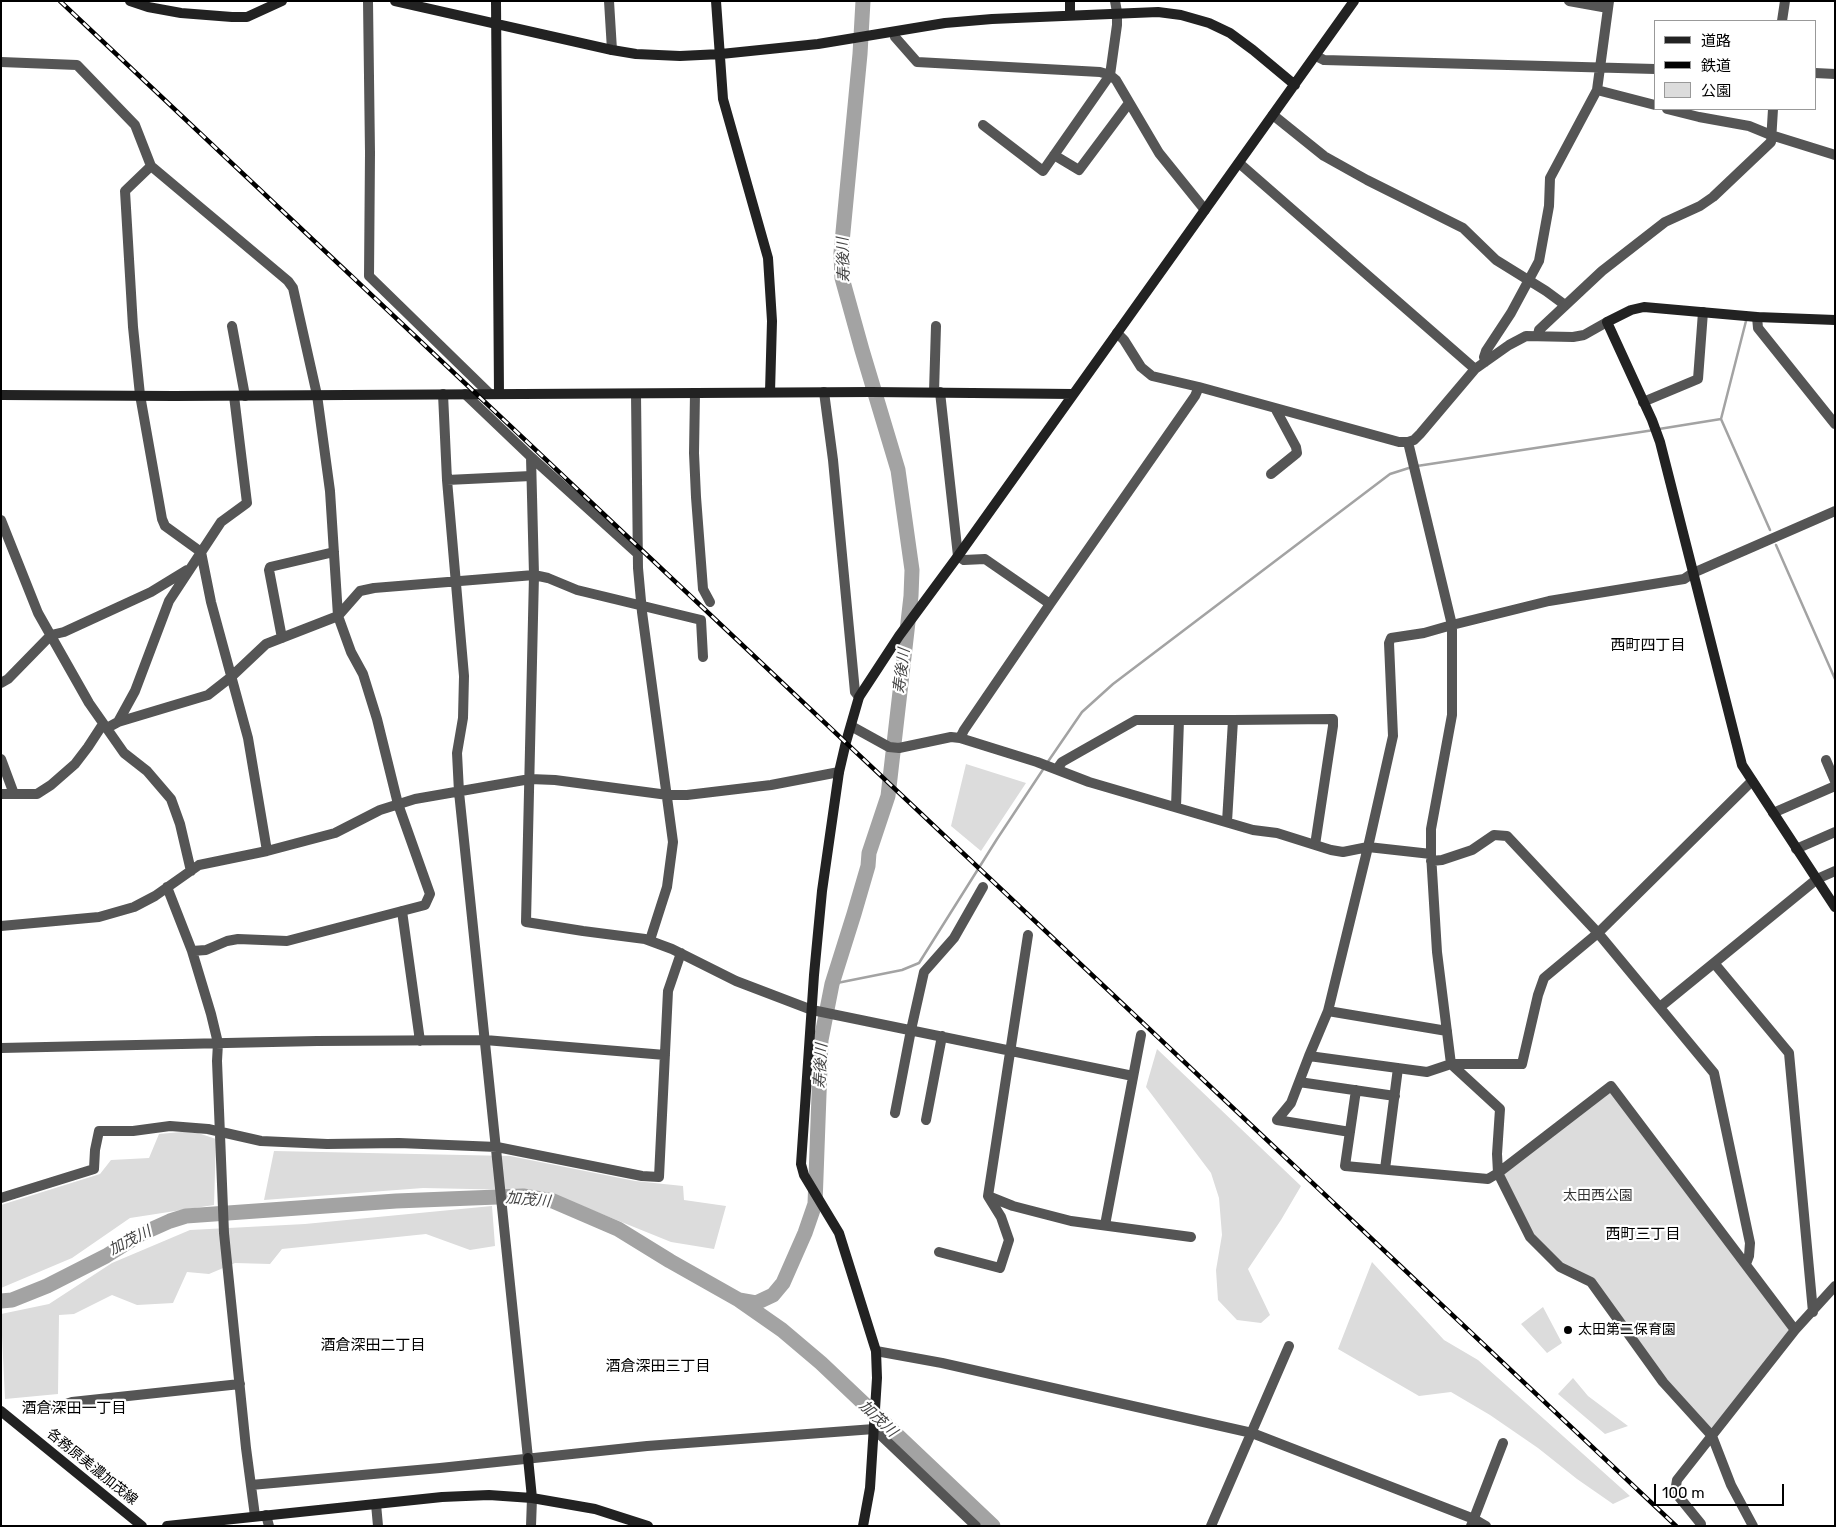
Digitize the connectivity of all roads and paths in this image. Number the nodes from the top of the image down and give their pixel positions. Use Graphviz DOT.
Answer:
graph roads {
  1 [pos="130,1"];
  2 [pos="282,1"];
  3 [pos="368,1"];
  4 [pos="396,1"];
  5 [pos="496,1"];
  6 [pos="609,1"];
  7 [pos="716,1"];
  8 [pos="1070,1"];
  9 [pos="1115,1"];
  10 [pos="1354,1"];
  11 [pos="1569,1"];
  12 [pos="1785,1"];
  13 [pos="1608,5"];
  14 [pos="1117,12"];
  15 [pos="1070,15"];
  16 [pos="1782,20"];
  17 [pos="498,26"];
  18 [pos="894,32"];
  19 [pos="612,50"];
  20 [pos="721,54"];
  21 [pos="1316,56"];
  22 [pos="1,62"];
  23 [pos="1599,68"];
  24 [pos="1654,69"];
  25 [pos="1816,73"];
  26 [pos="1835,74"];
  27 [pos="1110,75"];
  28 [pos="1294,85"];
  29 [pos="1596,90"];
  30 [pos="1129,103"];
  31 [pos="1654,106"];
  32 [pos="1671,110"];
  33 [pos="1773,110"];
  34 [pos="1273,115"];
  35 [pos="983,125"];
  36 [pos="1771,135"];
  37 [pos="1054,155"];
  38 [pos="1835,155"];
  39 [pos="1239,163"];
  40 [pos="150,166"];
  41 [pos="1206,210"];
  42 [pos="1528,281"];
  43 [pos="1565,305"];
  44 [pos="1703,312"];
  45 [pos="1757,317"];
  46 [pos="1835,320"];
  47 [pos="1607,322"];
  48 [pos="232,326"];
  49 [pos="936,326"];
  50 [pos="1117,333"];
  51 [pos="1538,335"];
  52 [pos="1485,362"];
  53 [pos="1475,369"];
  54 [pos="1198,387"];
  55 [pos="770,392"];
  56 [pos="824,392"];
  57 [pos="937,392"];
  58 [pos="695,393"];
  59 [pos="443,394"];
  60 [pos="465,394"];
  61 [pos="494,394"];
  62 [pos="636,394"];
  63 [pos="1073,394"];
  64 [pos="1,395"];
  65 [pos="140,395"];
  66 [pos="316,395"];
  67 [pos="234,396"];
  68 [pos="245,396"];
  69 [pos="1643,402"];
  70 [pos="1275,408"];
  71 [pos="1835,424"];
  72 [pos="1408,442"];
  73 [pos="531,457"];
  74 [pos="1271,474"];
  75 [pos="531,476"];
  76 [pos="447,480"];
  77 [pos="1835,511"];
  78 [pos="1,520"];
  79 [pos="200,552"];
  80 [pos="334,552"];
  81 [pos="637,553"];
  82 [pos="958,556"];
  83 [pos="190,568"];
  84 [pos="1693,573"];
  85 [pos="534,575"];
  86 [pos="455,582"];
  87 [pos="710,602"];
  88 [pos="1050,604"];
  89 [pos="642,607"];
  90 [pos="338,616"];
  91 [pos="1452,625"];
  92 [pos="51,635"];
  93 [pos="282,638"];
  94 [pos="703,657"];
  95 [pos="231,677"];
  96 [pos="1,683"];
  97 [pos="859,697"];
  98 [pos="1180,720"];
  99 [pos="1233,720"];
  100 [pos="118,722"];
  101 [pos="105,726"];
  102 [pos="851,726"];
  103 [pos="960,738"];
  104 [pos="1,759"];
  105 [pos="1826,760"];
  106 [pos="1055,768"];
  107 [pos="839,772"];
  108 [pos="530,779"];
  109 [pos="1752,781"];
  110 [pos="1835,781"];
  111 [pos="1835,786"];
  112 [pos="459,792"];
  113 [pos="1,794"];
  114 [pos="14,794"];
  115 [pos="668,795"];
  116 [pos="398,804"];
  117 [pos="1176,808"];
  118 [pos="1773,813"];
  119 [pos="1227,822"];
  120 [pos="1835,832"];
  121 [pos="1315,845"];
  122 [pos="1368,847"];
  123 [pos="1796,849"];
  124 [pos="267,851"];
  125 [pos="1431,858"];
  126 [pos="191,871"];
  127 [pos="1835,871"];
  128 [pos="1816,880"];
  129 [pos="167,887"];
  130 [pos="983,887"];
  131 [pos="1832,897"];
  132 [pos="1835,907"];
  133 [pos="402,911"];
  134 [pos="1,926"];
  135 [pos="1598,933"];
  136 [pos="1028,935"];
  137 [pos="650,940"];
  138 [pos="192,951"];
  139 [pos="681,953"];
  140 [pos="1714,963"];
  141 [pos="1660,1007"];
  142 [pos="815,1010"];
  143 [pos="1328,1011"];
  144 [pos="911,1030"];
  145 [pos="1447,1031"];
  146 [pos="1141,1035"];
  147 [pos="942,1036"];
  148 [pos="485,1040"];
  149 [pos="420,1041"];
  150 [pos="218,1043"];
  151 [pos="1,1048"];
  152 [pos="1010,1050"];
  153 [pos="665,1055"];
  154 [pos="1308,1056"];
  155 [pos="1451,1064"];
  156 [pos="1398,1068"];
  157 [pos="1133,1076"];
  158 [pos="1299,1082"];
  159 [pos="1356,1090"];
  160 [pos="1395,1096"];
  161 [pos="894,1113"];
  162 [pos="926,1120"];
  163 [pos="220,1131"];
  164 [pos="1350,1132"];
  165 [pos="497,1148"];
  166 [pos="1385,1170"];
  167 [pos="1498,1173"];
  168 [pos="988,1196"];
  169 [pos="1,1198"];
  170 [pos="1104,1225"];
  171 [pos="1191,1236"];
  172 [pos="939,1252"];
  173 [pos="1746,1264"];
  174 [pos="1835,1286"];
  175 [pos="1813,1312"];
  176 [pos="1795,1330"];
  177 [pos="1289,1346"];
  178 [pos="876,1351"];
  179 [pos="240,1384"];
  180 [pos="29,1407"];
  181 [pos="1,1410"];
  182 [pos="874,1426"];
  183 [pos="1252,1433"];
  184 [pos="1712,1436"];
  185 [pos="1503,1443"];
  186 [pos="528,1458"];
  187 [pos="251,1485"];
  188 [pos="532,1498"];
  189 [pos="376,1504"];
  190 [pos="266,1514"];
  191 [pos="255,1516"];
  192 [pos="1472,1522"];
  193 [pos="1701,1524"];
  194 [pos="142,1526"];
  195 [pos="167,1526"];
  196 [pos="269,1526"];
  197 [pos="378,1526"];
  198 [pos="531,1526"];
  199 [pos="648,1526"];
  200 [pos="864,1526"];
  201 [pos="976,1526"];
  202 [pos="1211,1526"];
  203 [pos="1486,1526"];
  204 [pos="1753,1526"];
  1 -- 2 [label="street"];
  3 -- 61 [label="street"];
  4 -- 17 [label="street"];
  5 -- 17 [label="street"];
  6 -- 19 [label="street"];
  7 -- 20 [label="street"];
  8 -- 15 [label="street"];
  9 -- 14 [label="street"];
  10 -- 21 [label="street"];
  11 -- 13 [label="street"];
  12 -- 16 [label="street"];
  13 -- 23 [label="street"];
  14 -- 15 [label="street"];
  14 -- 27 [label="street"];
  14 -- 28 [label="street"];
  15 -- 18 [label="street"];
  17 -- 19 [label="street"];
  17 -- 61 [label="street"];
  18 -- 20 [label="street"];
  18 -- 27 [label="street"];
  19 -- 20 [label="street"];
  20 -- 55 [label="street"];
  21 -- 23 [label="street"];
  21 -- 28 [label="street"];
  22 -- 40 [label="street"];
  23 -- 24 [label="street"];
  23 -- 29 [label="street"];
  25 -- 26 [label="street"];
  27 -- 30 [label="street"];
  27 -- 37 [label="street"];
  28 -- 34 [label="street"];
  29 -- 31 [label="street"];
  29 -- 42 [label="street"];
  30 -- 37 [label="street"];
  30 -- 41 [label="street"];
  32 -- 36 [label="street"];
  33 -- 36 [label="street"];
  34 -- 39 [label="street"];
  34 -- 42 [label="street"];
  35 -- 37 [label="street"];
  36 -- 38 [label="street"];
  36 -- 43 [label="street"];
  39 -- 41 [label="street"];
  39 -- 53 [label="street"];
  40 -- 65 [label="street"];
  40 -- 66 [label="street"];
  41 -- 50 [label="street"];
  42 -- 43 [label="street"];
  42 -- 52 [label="street"];
  43 -- 51 [label="street"];
  44 -- 45 [label="street"];
  44 -- 47 [label="street"];
  44 -- 69 [label="street"];
  45 -- 46 [label="street"];
  45 -- 71 [label="street"];
  47 -- 51 [label="street"];
  47 -- 69 [label="street"];
  48 -- 68 [label="street"];
  49 -- 57 [label="street"];
  50 -- 54 [label="street"];
  50 -- 63 [label="street"];
  51 -- 52 [label="street"];
  52 -- 53 [label="street"];
  53 -- 72 [label="street"];
  54 -- 70 [label="street"];
  54 -- 88 [label="street"];
  55 -- 56 [label="street"];
  55 -- 58 [label="street"];
  56 -- 57 [label="street"];
  56 -- 97 [label="street"];
  57 -- 63 [label="street"];
  57 -- 82 [label="street"];
  58 -- 62 [label="street"];
  58 -- 87 [label="street"];
  59 -- 60 [label="street"];
  59 -- 66 [label="street"];
  59 -- 76 [label="street"];
  60 -- 61 [label="street"];
  60 -- 73 [label="street"];
  61 -- 62 [label="street"];
  62 -- 81 [label="street"];
  63 -- 82 [label="street"];
  64 -- 65 [label="street"];
  65 -- 67 [label="street"];
  65 -- 79 [label="street"];
  66 -- 68 [label="street"];
  66 -- 80 [label="street"];
  67 -- 68 [label="street"];
  67 -- 79 [label="street"];
  69 -- 84 [label="street"];
  70 -- 72 [label="street"];
  70 -- 74 [label="street"];
  72 -- 91 [label="street"];
  73 -- 75 [label="street"];
  73 -- 81 [label="street"];
  75 -- 76 [label="street"];
  75 -- 85 [label="street"];
  76 -- 86 [label="street"];
  77 -- 84 [label="street"];
  78 -- 92 [label="street"];
  79 -- 83 [label="street"];
  79 -- 95 [label="street"];
  80 -- 90 [label="street"];
  80 -- 93 [label="street"];
  81 -- 89 [label="street"];
  82 -- 88 [label="street"];
  82 -- 97 [label="street"];
  83 -- 92 [label="street"];
  83 -- 100 [label="street"];
  84 -- 91 [label="street"];
  84 -- 109 [label="street"];
  85 -- 86 [label="street"];
  85 -- 89 [label="street"];
  85 -- 108 [label="street"];
  86 -- 90 [label="street"];
  86 -- 112 [label="street"];
  88 -- 103 [label="street"];
  89 -- 94 [label="street"];
  89 -- 115 [label="street"];
  90 -- 93 [label="street"];
  90 -- 116 [label="street"];
  91 -- 122 [label="street"];
  91 -- 125 [label="street"];
  92 -- 96 [label="street"];
  92 -- 101 [label="street"];
  93 -- 95 [label="street"];
  95 -- 100 [label="street"];
  95 -- 124 [label="street"];
  97 -- 102 [label="street"];
  98 -- 99 [label="street"];
  98 -- 106 [label="street"];
  98 -- 117 [label="street"];
  99 -- 119 [label="street"];
  99 -- 121 [label="street"];
  100 -- 101 [label="street"];
  101 -- 114 [label="street"];
  101 -- 126 [label="street"];
  102 -- 103 [label="street"];
  102 -- 107 [label="street"];
  103 -- 106 [label="street"];
  104 -- 114 [label="street"];
  105 -- 110 [label="street"];
  106 -- 117 [label="street"];
  107 -- 115 [label="street"];
  107 -- 142 [label="street"];
  108 -- 112 [label="street"];
  108 -- 115 [label="street"];
  108 -- 137 [label="street"];
  109 -- 118 [label="street"];
  109 -- 135 [label="street"];
  111 -- 118 [label="street"];
  112 -- 116 [label="street"];
  112 -- 148 [label="street"];
  113 -- 114 [label="street"];
  115 -- 137 [label="street"];
  116 -- 124 [label="street"];
  116 -- 133 [label="street"];
  117 -- 119 [label="street"];
  118 -- 123 [label="street"];
  119 -- 121 [label="street"];
  120 -- 123 [label="street"];
  121 -- 122 [label="street"];
  122 -- 125 [label="street"];
  122 -- 143 [label="street"];
  123 -- 128 [label="street"];
  124 -- 126 [label="street"];
  125 -- 135 [label="street"];
  125 -- 145 [label="street"];
  126 -- 129 [label="street"];
  127 -- 128 [label="street"];
  128 -- 131 [label="street"];
  128 -- 140 [label="street"];
  129 -- 134 [label="street"];
  129 -- 138 [label="street"];
  130 -- 144 [label="street"];
  131 -- 132 [label="street"];
  133 -- 138 [label="street"];
  133 -- 149 [label="street"];
  135 -- 141 [label="street"];
  135 -- 155 [label="street"];
  136 -- 152 [label="street"];
  137 -- 139 [label="street"];
  138 -- 150 [label="street"];
  139 -- 142 [label="street"];
  139 -- 153 [label="street"];
  140 -- 141 [label="street"];
  140 -- 175 [label="street"];
  141 -- 173 [label="street"];
  142 -- 144 [label="street"];
  142 -- 178 [label="street"];
  143 -- 145 [label="street"];
  143 -- 154 [label="street"];
  144 -- 147 [label="street"];
  144 -- 161 [label="street"];
  145 -- 155 [label="street"];
  146 -- 157 [label="street"];
  147 -- 152 [label="street"];
  147 -- 162 [label="street"];
  148 -- 149 [label="street"];
  148 -- 153 [label="street"];
  148 -- 165 [label="street"];
  149 -- 150 [label="street"];
  150 -- 151 [label="street"];
  150 -- 163 [label="street"];
  152 -- 157 [label="street"];
  152 -- 168 [label="street"];
  153 -- 165 [label="street"];
  154 -- 156 [label="street"];
  154 -- 158 [label="street"];
  155 -- 156 [label="street"];
  155 -- 167 [label="street"];
  156 -- 160 [label="street"];
  157 -- 170 [label="street"];
  158 -- 159 [label="street"];
  158 -- 164 [label="street"];
  159 -- 160 [label="street"];
  159 -- 164 [label="street"];
  160 -- 166 [label="street"];
  163 -- 165 [label="street"];
  163 -- 169 [label="street"];
  163 -- 179 [label="street"];
  164 -- 166 [label="street"];
  165 -- 186 [label="street"];
  166 -- 167 [label="street"];
  167 -- 173 [label="street"];
  167 -- 184 [label="street"];
  168 -- 170 [label="street"];
  168 -- 172 [label="street"];
  170 -- 171 [label="street"];
  173 -- 176 [label="street"];
  174 -- 175 [label="street"];
  175 -- 176 [label="street"];
  176 -- 184 [label="street"];
  177 -- 183 [label="street"];
  178 -- 182 [label="street"];
  178 -- 183 [label="street"];
  179 -- 180 [label="street"];
  179 -- 187 [label="street"];
  181 -- 194 [label="street, 各務原美濃加茂線"];
  182 -- 186 [label="street"];
  182 -- 200 [label="street"];
  182 -- 201 [label="street"];
  183 -- 192 [label="street"];
  183 -- 202 [label="street"];
  184 -- 193 [label="street"];
  184 -- 204 [label="street"];
  185 -- 192 [label="street"];
  186 -- 187 [label="street"];
  186 -- 188 [label="street"];
  187 -- 191 [label="street"];
  188 -- 189 [label="street"];
  188 -- 198 [label="street"];
  188 -- 199 [label="street"];
  189 -- 190 [label="street"];
  189 -- 197 [label="street"];
  190 -- 191 [label="street"];
  190 -- 196 [label="street"];
  191 -- 195 [label="street"];
  192 -- 203 [label="street"];
}
